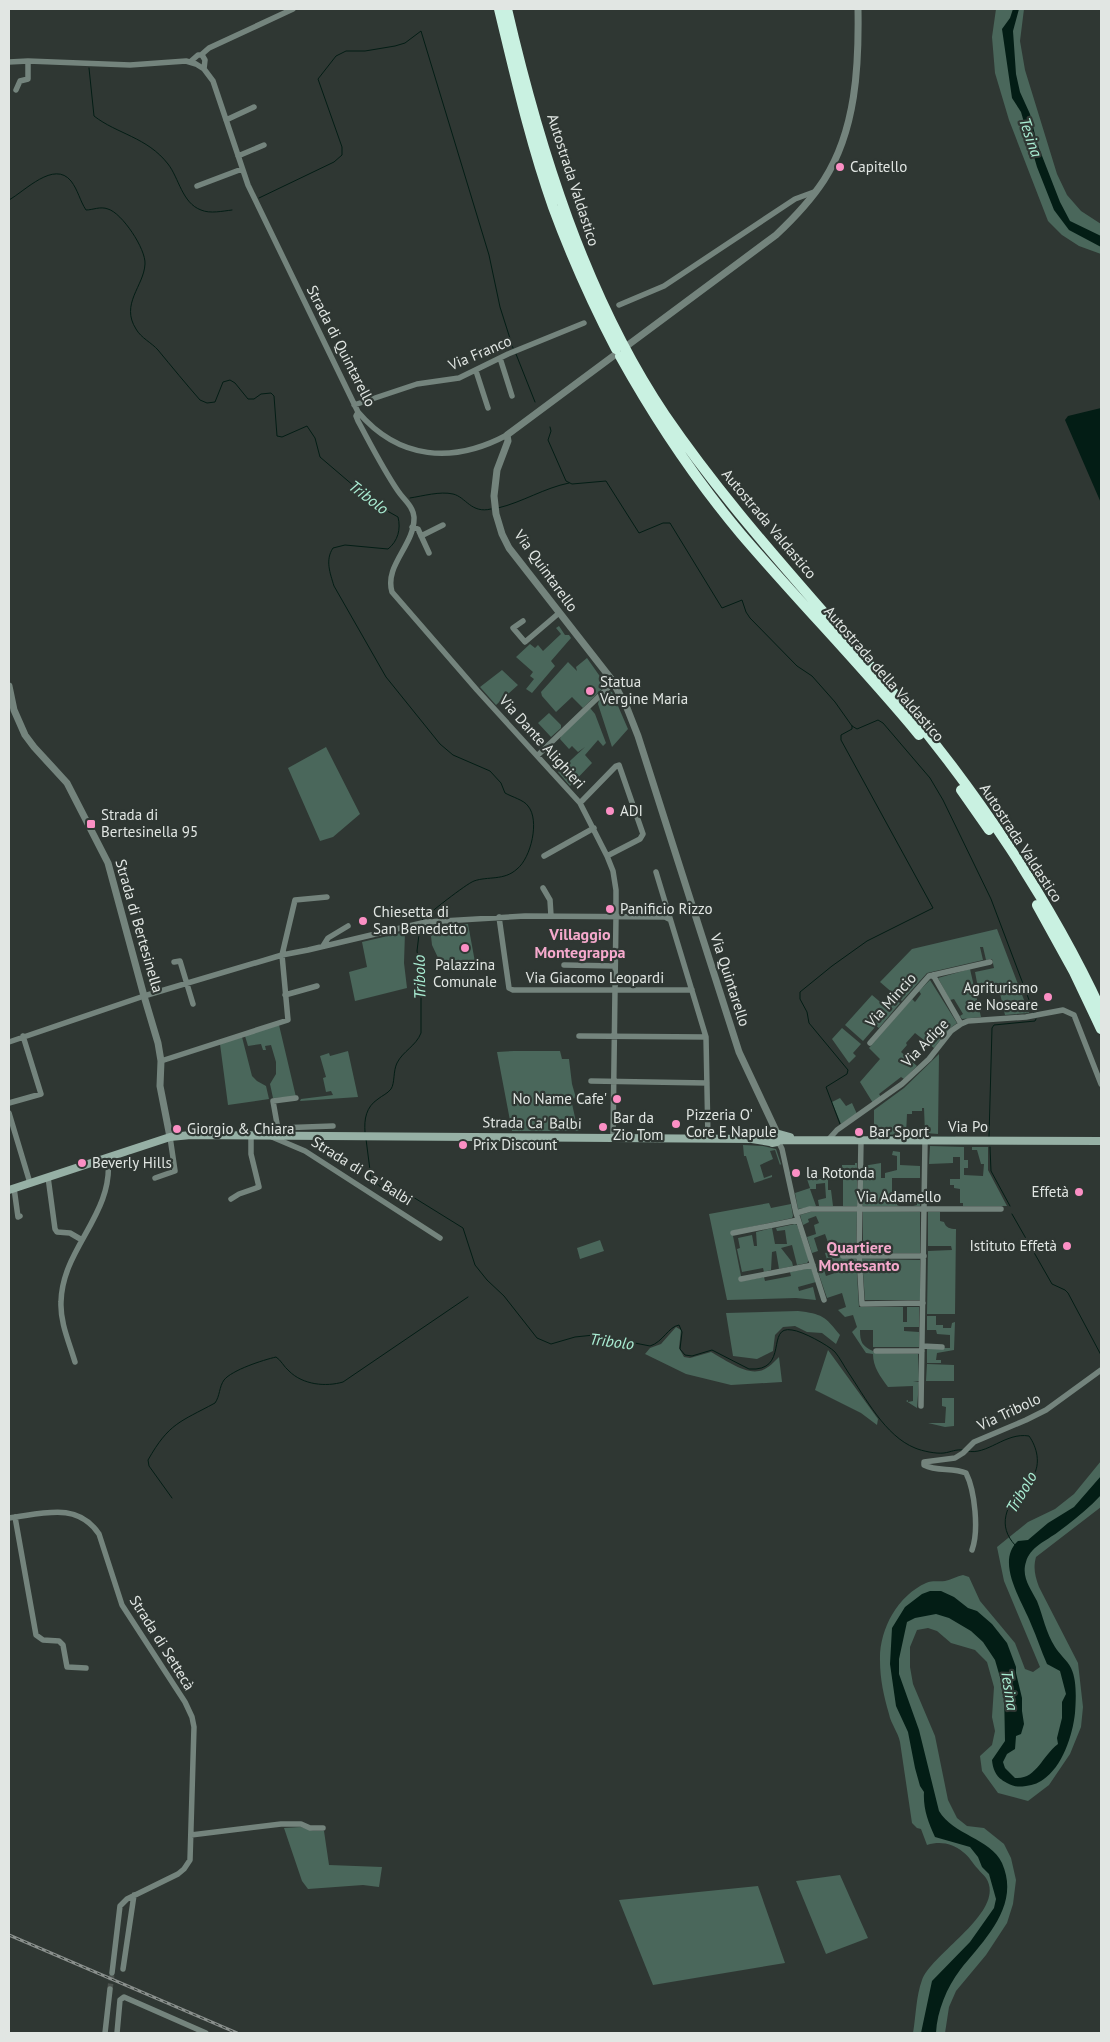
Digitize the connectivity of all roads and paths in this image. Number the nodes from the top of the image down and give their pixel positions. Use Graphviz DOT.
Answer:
graph roads {
  1 [pos="293,9"];
  2 [pos="499,9"];
  3 [pos="507,9"];
  4 [pos="858,9"];
  5 [pos="201,55"];
  6 [pos="28,61"];
  7 [pos="9,62"];
  8 [pos="190,62"];
  9 [pos="204,69"];
  10 [pos="16,90"];
  11 [pos="254,107"];
  12 [pos="226,120"];
  13 [pos="264,145"];
  14 [pos="238,156"];
  15 [pos="242,169"];
  16 [pos="197,186"];
  17 [pos="814,192"];
  18 [pos="619,305"];
  19 [pos="584,323"];
  20 [pos="500,358"];
  21 [pos="476,371"];
  22 [pos="512,396"];
  23 [pos="354,405"];
  24 [pos="488,408"];
  25 [pos="358,412"];
  26 [pos="507,436"];
  27 [pos="443,525"];
  28 [pos="412,527"];
  29 [pos="421,536"];
  30 [pos="429,554"];
  31 [pos="559,614"];
  32 [pos="523,621"];
  33 [pos="614,683"];
  34 [pos="9,686"];
  35 [pos="538,755"];
  36 [pos="580,803"];
  37 [pos="594,828"];
  38 [pos="544,856"];
  39 [pos="608,856"];
  40 [pos="656,872"];
  41 [pos="543,888"];
  42 [pos="327,897"];
  43 [pos="551,916"];
  44 [pos="499,917"];
  45 [pos="616,917"];
  46 [pos="669,919"];
  47 [pos="348,926"];
  48 [pos="323,946"];
  49 [pos="282,955"];
  50 [pos="174,962"];
  51 [pos="990,962"];
  52 [pos="564,965"];
  53 [pos="615,966"];
  54 [pos="932,975"];
  55 [pos="187,983"];
  56 [pos="317,986"];
  57 [pos="616,990"];
  58 [pos="692,990"];
  59 [pos="285,995"];
  60 [pos="144,996"];
  61 [pos="193,1004"];
  62 [pos="1101,1010"];
  63 [pos="961,1024"];
  64 [pos="1101,1029"];
  65 [pos="23,1036"];
  66 [pos="579,1036"];
  67 [pos="615,1036"];
  68 [pos="706,1037"];
  69 [pos="9,1042"];
  70 [pos="870,1043"];
  71 [pos="161,1061"];
  72 [pos="591,1081"];
  73 [pos="614,1082"];
  74 [pos="707,1083"];
  75 [pos="1101,1084"];
  76 [pos="296,1098"];
  77 [pos="9,1103"];
  78 [pos="9,1114"];
  79 [pos="333,1126"];
  80 [pos="278,1132"];
  81 [pos="251,1134"];
  82 [pos="266,1135"];
  83 [pos="431,1135"];
  84 [pos="170,1137"];
  85 [pos="613,1137"];
  86 [pos="708,1138"];
  87 [pos="774,1138"];
  88 [pos="828,1140"];
  89 [pos="861,1140"];
  90 [pos="925,1141"];
  91 [pos="1101,1141"];
  92 [pos="108,1158"];
  93 [pos="48,1177"];
  94 [pos="155,1178"];
  95 [pos="30,1183"];
  96 [pos="12,1189"];
  97 [pos="231,1199"];
  98 [pos="860,1209"];
  99 [pos="924,1209"];
  100 [pos="1002,1209"];
  101 [pos="796,1213"];
  102 [pos="20,1216"];
  103 [pos="798,1220"];
  104 [pos="733,1233"];
  105 [pos="440,1238"];
  106 [pos="82,1240"];
  107 [pos="843,1256"];
  108 [pos="859,1256"];
  109 [pos="924,1256"];
  110 [pos="813,1265"];
  111 [pos="741,1279"];
  112 [pos="824,1300"];
  113 [pos="923,1303"];
  114 [pos="942,1347"];
  115 [pos="922,1349"];
  116 [pos="876,1351"];
  117 [pos="75,1362"];
  118 [pos="1101,1370"];
  119 [pos="921,1406"];
  120 [pos="12,1518"];
  121 [pos="972,1550"];
  122 [pos="86,1668"];
  123 [pos="323,1828"];
  124 [pos="191,1834"];
  125 [pos="134,1895"];
  126 [pos="124,1969"];
  127 [pos="112,1973"];
  128 [pos="110,1989"];
  129 [pos="105,2033"];
  130 [pos="117,2033"];
  131 [pos="206,2033"];
  1 -- 5 [label="street"];
  2 -- 64 [label="highway, Autostrada della Valdastico"];
  3 -- 62 [label="highway, Autostrada Valdastico"];
  4 -- 17 [label="street"];
  5 -- 8 [label="street"];
  5 -- 9 [label="street, Strada di Quintarello"];
  6 -- 7 [label="street"];
  6 -- 8 [label="street"];
  6 -- 10 [label="street"];
  8 -- 9 [label="street"];
  9 -- 12 [label="street, Strada di Quintarello"];
  11 -- 12 [label="street"];
  12 -- 14 [label="street, Strada di Quintarello"];
  13 -- 14 [label="street"];
  14 -- 15 [label="street, Strada di Quintarello"];
  15 -- 16 [label="street"];
  15 -- 23 [label="street, Strada di Quintarello"];
  17 -- 18 [label="street"];
  17 -- 26 [label="street"];
  19 -- 20 [label="street, Via Franco"];
  20 -- 21 [label="street, Via Franco"];
  20 -- 22 [label="street"];
  21 -- 23 [label="street, Via Franco"];
  21 -- 24 [label="street"];
  23 -- 25 [label="street, Strada di Quintarello"];
  25 -- 26 [label="street, Strada di Quintarello"];
  25 -- 28 [label="street"];
  26 -- 31 [label="street, Via Quintarello"];
  27 -- 29 [label="street"];
  28 -- 29 [label="street"];
  28 -- 35 [label="street, Via Dante Alighieri"];
  29 -- 30 [label="street"];
  31 -- 32 [label="street"];
  31 -- 33 [label="street, Via Quintarello"];
  33 -- 35 [label="street"];
  33 -- 87 [label="street, Via Quintarello"];
  34 -- 60 [label="street, Strada di Bertesinella"];
  35 -- 36 [label="street, Via Dante Alighieri"];
  36 -- 37 [label="street, Via Dante Alighieri"];
  36 -- 39 [label="street"];
  37 -- 38 [label="street"];
  37 -- 39 [label="street, Via Dante Alighieri"];
  39 -- 45 [label="street, Via Dante Alighieri"];
  40 -- 46 [label="street"];
  41 -- 43 [label="street"];
  42 -- 49 [label="street"];
  43 -- 44 [label="street"];
  43 -- 45 [label="street"];
  44 -- 48 [label="street"];
  44 -- 57 [label="street, Via Giacomo Leopardi"];
  45 -- 46 [label="street"];
  45 -- 53 [label="street, Via Dante Alighieri"];
  46 -- 58 [label="street"];
  47 -- 48 [label="street"];
  48 -- 49 [label="street"];
  49 -- 55 [label="street"];
  49 -- 59 [label="street"];
  50 -- 55 [label="street"];
  51 -- 54 [label="street, Via Mincio"];
  52 -- 53 [label="street"];
  53 -- 57 [label="street, Via Dante Alighieri"];
  54 -- 63 [label="street"];
  54 -- 70 [label="street, Via Mincio"];
  55 -- 60 [label="street"];
  55 -- 61 [label="street"];
  56 -- 59 [label="street"];
  57 -- 58 [label="street, Via Giacomo Leopardi"];
  57 -- 67 [label="street, Via Dante Alighieri"];
  58 -- 68 [label="street"];
  59 -- 71 [label="street"];
  60 -- 65 [label="street"];
  60 -- 71 [label="street, Strada di Bertesinella"];
  63 -- 75 [label="street, Via Adige"];
  63 -- 88 [label="street, Via Adige"];
  65 -- 69 [label="street"];
  65 -- 77 [label="street"];
  66 -- 67 [label="street"];
  67 -- 68 [label="street"];
  67 -- 73 [label="street, Via Dante Alighieri"];
  68 -- 74 [label="street"];
  71 -- 84 [label="street, Strada di Bertesinella"];
  72 -- 73 [label="street"];
  73 -- 74 [label="street"];
  73 -- 85 [label="street, Via Dante Alighieri"];
  74 -- 86 [label="street"];
  76 -- 80 [label="street"];
  78 -- 95 [label="street"];
  79 -- 80 [label="street, Strada di Ca' Balbi"];
  80 -- 82 [label="main road, Strada di Ca' Balbi"];
  80 -- 83 [label="main road, Strada di Ca' Balbi"];
  81 -- 82 [label="main road, Strada di Ca' Balbi"];
  81 -- 84 [label="main road, Strada di Ca' Balbi"];
  81 -- 97 [label="street"];
  82 -- 105 [label="street, Strada di Ca' Balbi"];
  83 -- 85 [label="main road, Strada Ca' Balbi"];
  84 -- 92 [label="main road, Strada di Ca' Balbi"];
  84 -- 94 [label="street"];
  85 -- 86 [label="main road, Strada Ca' Balbi"];
  86 -- 87 [label="main road, Strada Ca' Balbi"];
  87 -- 88 [label="main road, Via Po"];
  87 -- 101 [label="street"];
  88 -- 89 [label="main road, Via Po"];
  89 -- 90 [label="main road, Via Po"];
  89 -- 98 [label="street"];
  90 -- 91 [label="main road, Via Po"];
  90 -- 99 [label="street"];
  92 -- 93 [label="main road, Strada di Ca' Balbi"];
  92 -- 106 [label="street"];
  93 -- 95 [label="main road, Strada di Ca' Balbi"];
  93 -- 106 [label="street"];
  95 -- 96 [label="main road, Strada di Ca' Balbi"];
  96 -- 102 [label="street, Strada di Ca' Balbi"];
  98 -- 99 [label="street, Via Adamello"];
  98 -- 101 [label="street, Via Adamello"];
  98 -- 108 [label="street"];
  99 -- 100 [label="street, Via Adamello"];
  99 -- 109 [label="street"];
  101 -- 103 [label="street"];
  103 -- 104 [label="street"];
  103 -- 110 [label="street"];
  106 -- 117 [label="street"];
  107 -- 108 [label="street"];
  108 -- 109 [label="street"];
  108 -- 113 [label="street"];
  109 -- 113 [label="street"];
  110 -- 111 [label="street"];
  110 -- 112 [label="street"];
  113 -- 115 [label="street"];
  114 -- 115 [label="street"];
  115 -- 116 [label="street"];
  115 -- 119 [label="street"];
  118 -- 121 [label="street, Via Tribolo"];
  120 -- 122 [label="street"];
  120 -- 124 [label="street, Strada di Settecà"];
  123 -- 124 [label="street"];
  124 -- 125 [label="street, Strada di Settecà"];
  125 -- 126 [label="street"];
  125 -- 127 [label="street, Strada di Settecà"];
  128 -- 129 [label="street"];
  130 -- 131 [label="street"];
}
